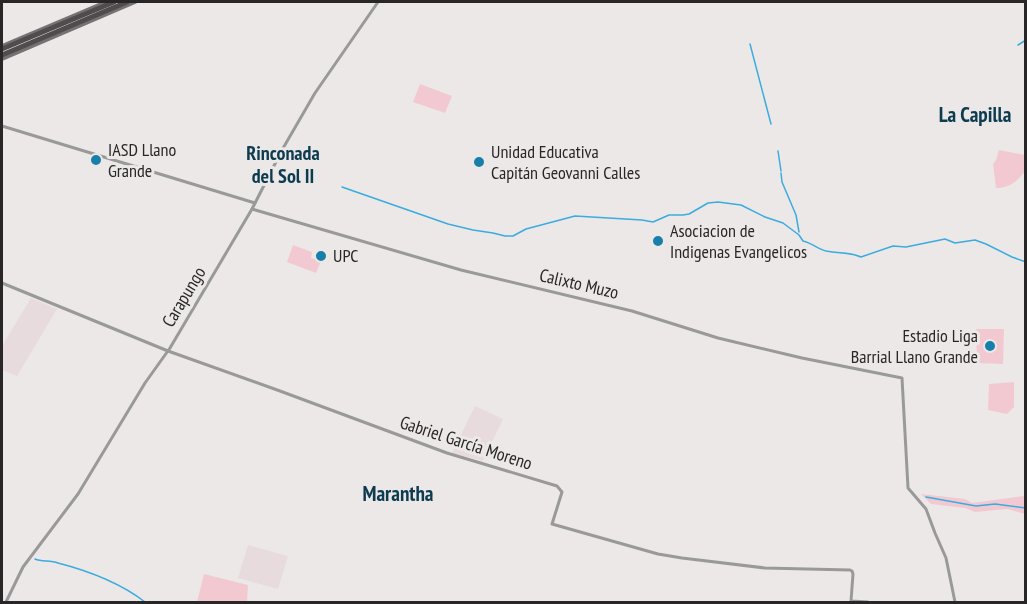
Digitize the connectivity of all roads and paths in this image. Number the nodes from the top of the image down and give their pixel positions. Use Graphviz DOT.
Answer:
graph roads {
  1 [pos="106,2"];
  2 [pos="114,2"];
  3 [pos="127,2"];
  4 [pos="135,2"];
  5 [pos="378,2"];
  6 [pos="48,32"];
  7 [pos="2,47"];
  8 [pos="2,57"];
  9 [pos="2,126"];
  10 [pos="256,203"];
  11 [pos="252,209"];
  12 [pos="2,283"];
  13 [pos="168,351"];
  14 [pos="6,603"];
  15 [pos="868,603"];
  16 [pos="955,603"];
  1 -- 7 [label="main road"];
  2 -- 6 [label="highway"];
  3 -- 6 [label="highway"];
  4 -- 8 [label="main road"];
  5 -- 10 [label="street, Carapungo"];
  6 -- 7 [label="highway"];
  6 -- 8 [label="highway"];
  9 -- 10 [label="street"];
  10 -- 11 [label="street, Carapungo"];
  11 -- 13 [label="street, Carapungo"];
  11 -- 16 [label="street, Calixto Muzo"];
  12 -- 13 [label="street, Gabriel García Moreno"];
  13 -- 14 [label="street, Carapungo"];
  13 -- 15 [label="street, Gabriel García Moreno"];
}
